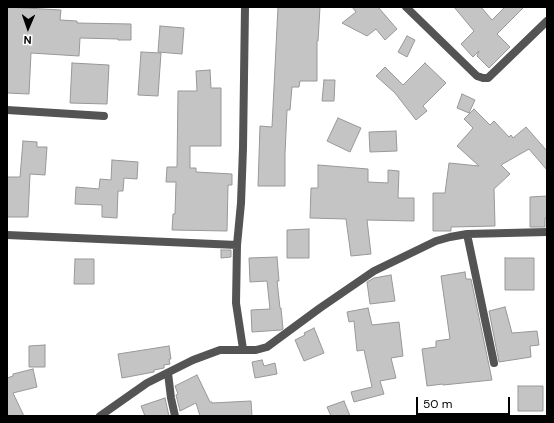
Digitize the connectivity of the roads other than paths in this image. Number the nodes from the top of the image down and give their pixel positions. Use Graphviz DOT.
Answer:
graph roads {
  1 [pos="245,7"];
  2 [pos="406,7"];
  3 [pos="547,21"];
  4 [pos="7,110"];
  5 [pos="104,116"];
  6 [pos="547,232"];
  7 [pos="467,234"];
  8 [pos="7,236"];
  9 [pos="237,245"];
  10 [pos="242,349"];
  11 [pos="494,363"];
  12 [pos="168,373"];
  13 [pos="100,416"];
  14 [pos="175,416"];
  1 -- 9 [label="street"];
  2 -- 3 [label="street"];
  4 -- 5 [label="street"];
  6 -- 7 [label="street"];
  7 -- 10 [label="street"];
  7 -- 11 [label="street"];
  8 -- 9 [label="street"];
  9 -- 10 [label="street"];
  10 -- 12 [label="street"];
  12 -- 13 [label="street"];
  12 -- 14 [label="street"];
}
